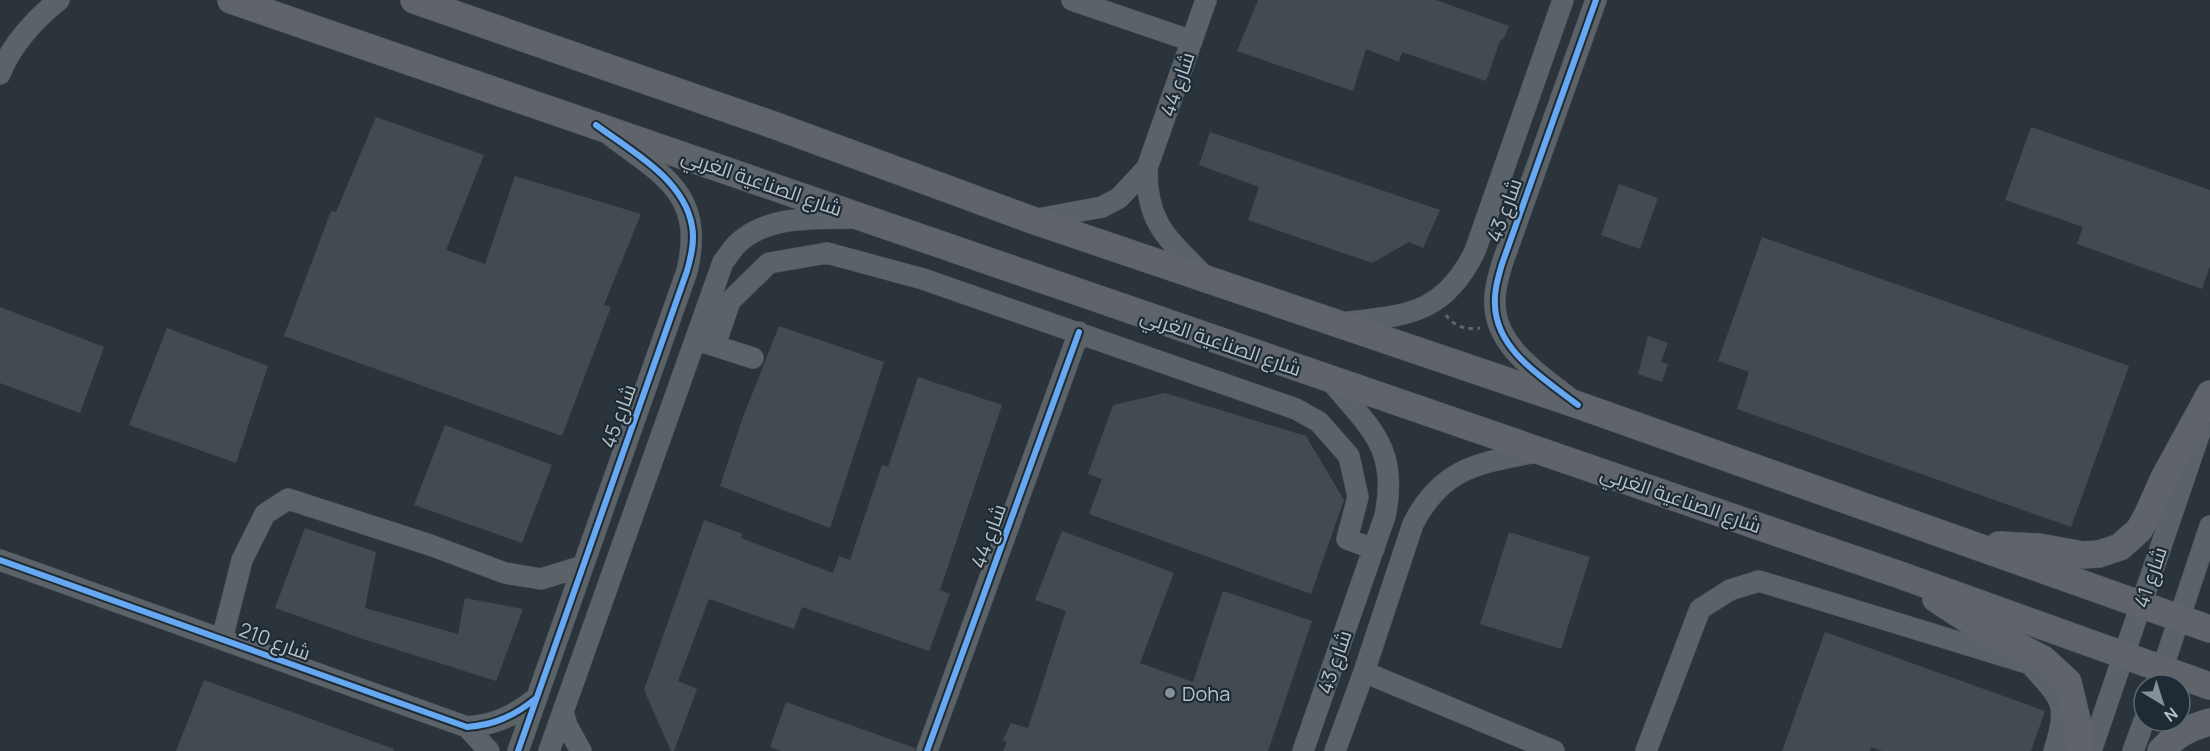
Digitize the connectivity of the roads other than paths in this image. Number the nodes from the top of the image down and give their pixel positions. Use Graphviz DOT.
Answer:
graph roads {
  1 [pos="59,0"];
  2 [pos="231,0"];
  3 [pos="414,0"];
  4 [pos="1072,0"];
  5 [pos="1206,0"];
  6 [pos="1563,0"];
  7 [pos="1596,0"];
  8 [pos="1192,41"];
  9 [pos="0,74"];
  10 [pos="596,125"];
  11 [pos="1147,168"];
  12 [pos="865,218"];
  13 [pos="1032,219"];
  14 [pos="1208,280"];
  15 [pos="1339,323"];
  16 [pos="1079,332"];
  17 [pos="694,339"];
  18 [pos="714,345"];
  19 [pos="753,358"];
  20 [pos="1330,380"];
  21 [pos="2210,394"];
  22 [pos="2210,403"];
  23 [pos="1578,405"];
  24 [pos="1541,451"];
  25 [pos="2210,526"];
  26 [pos="1972,545"];
  27 [pos="1374,549"];
  28 [pos="0,560"];
  29 [pos="582,566"];
  30 [pos="1900,575"];
  31 [pos="2141,604"];
  32 [pos="2179,618"];
  33 [pos="2210,629"];
  34 [pos="222,639"];
  35 [pos="2125,655"];
  36 [pos="1364,672"];
  37 [pos="2154,673"];
  38 [pos="2161,673"];
  39 [pos="2192,683"];
  40 [pos="2210,686"];
  41 [pos="535,699"];
  42 [pos="563,711"];
  43 [pos="2210,722"];
  44 [pos="467,727"];
  45 [pos="2140,733"];
  46 [pos="489,751"];
  47 [pos="518,751"];
  48 [pos="549,751"];
  49 [pos="581,751"];
  50 [pos="927,751"];
  51 [pos="1303,751"];
  52 [pos="1335,751"];
  53 [pos="1554,751"];
  54 [pos="1647,751"];
  55 [pos="2054,751"];
  56 [pos="2079,751"];
  57 [pos="2091,751"];
  58 [pos="2133,751"];
  59 [pos="2162,751"];
  1 -- 9 [label="street"];
  2 -- 10 [label="main road, شارع الصناعية الغربي"];
  3 -- 13 [label="main road"];
  4 -- 8 [label="street"];
  5 -- 8 [label="street, شارع 44"];
  6 -- 15 [label="street, شارع 43"];
  7 -- 23 [label="street, شارع 43"];
  8 -- 11 [label="street, شارع 44"];
  10 -- 12 [label="main road, شارع الصناعية الغربي"];
  10 -- 29 [label="street, شارع 45"];
  11 -- 13 [label="street, شارع 44"];
  11 -- 14 [label="street, شارع 44"];
  12 -- 17 [label="street"];
  12 -- 20 [label="main road, شارع الصناعية الغربي"];
  13 -- 14 [label="main road"];
  14 -- 15 [label="main road"];
  15 -- 23 [label="main road"];
  16 -- 18 [label="street"];
  16 -- 27 [label="street"];
  16 -- 50 [label="street, شارع 44"];
  17 -- 18 [label="street"];
  17 -- 42 [label="street"];
  18 -- 19 [label="street"];
  20 -- 24 [label="main road, شارع الصناعية الغربي"];
  20 -- 27 [label="street, شارع 43"];
  21 -- 26 [label="main road"];
  22 -- 31 [label="street, شارع 41"];
  23 -- 26 [label="main road"];
  24 -- 30 [label="main road, شارع الصناعية الغربي"];
  24 -- 36 [label="street, شارع 43"];
  25 -- 32 [label="street, شارع 41"];
  26 -- 31 [label="main road"];
  27 -- 51 [label="street, شارع 43"];
  28 -- 34 [label="street, شارع 210"];
  29 -- 34 [label="street"];
  29 -- 41 [label="street, شارع 45"];
  30 -- 35 [label="main road, شارع الصناعية الغربي"];
  30 -- 56 [label="main road"];
  31 -- 32 [label="main road"];
  31 -- 35 [label="street, شارع 41"];
  32 -- 33 [label="main road"];
  32 -- 38 [label="street, شارع 41"];
  34 -- 44 [label="street, شارع 210"];
  35 -- 37 [label="main road, شارع الصناعية الغربي"];
  35 -- 57 [label="street, شارع 41"];
  36 -- 52 [label="street, شارع 43"];
  36 -- 53 [label="street"];
  39 -- 40 [label="main road, شارع الصناعية الغربي"];
  41 -- 44 [label="street, شارع 210"];
  41 -- 47 [label="street, شارع 45"];
  42 -- 48 [label="street"];
  42 -- 49 [label="street"];
  43 -- 59 [label="main road"];
  44 -- 46 [label="street, شارع 210"];
  45 -- 58 [label="street"];
  54 -- 55 [label="street"];
}
